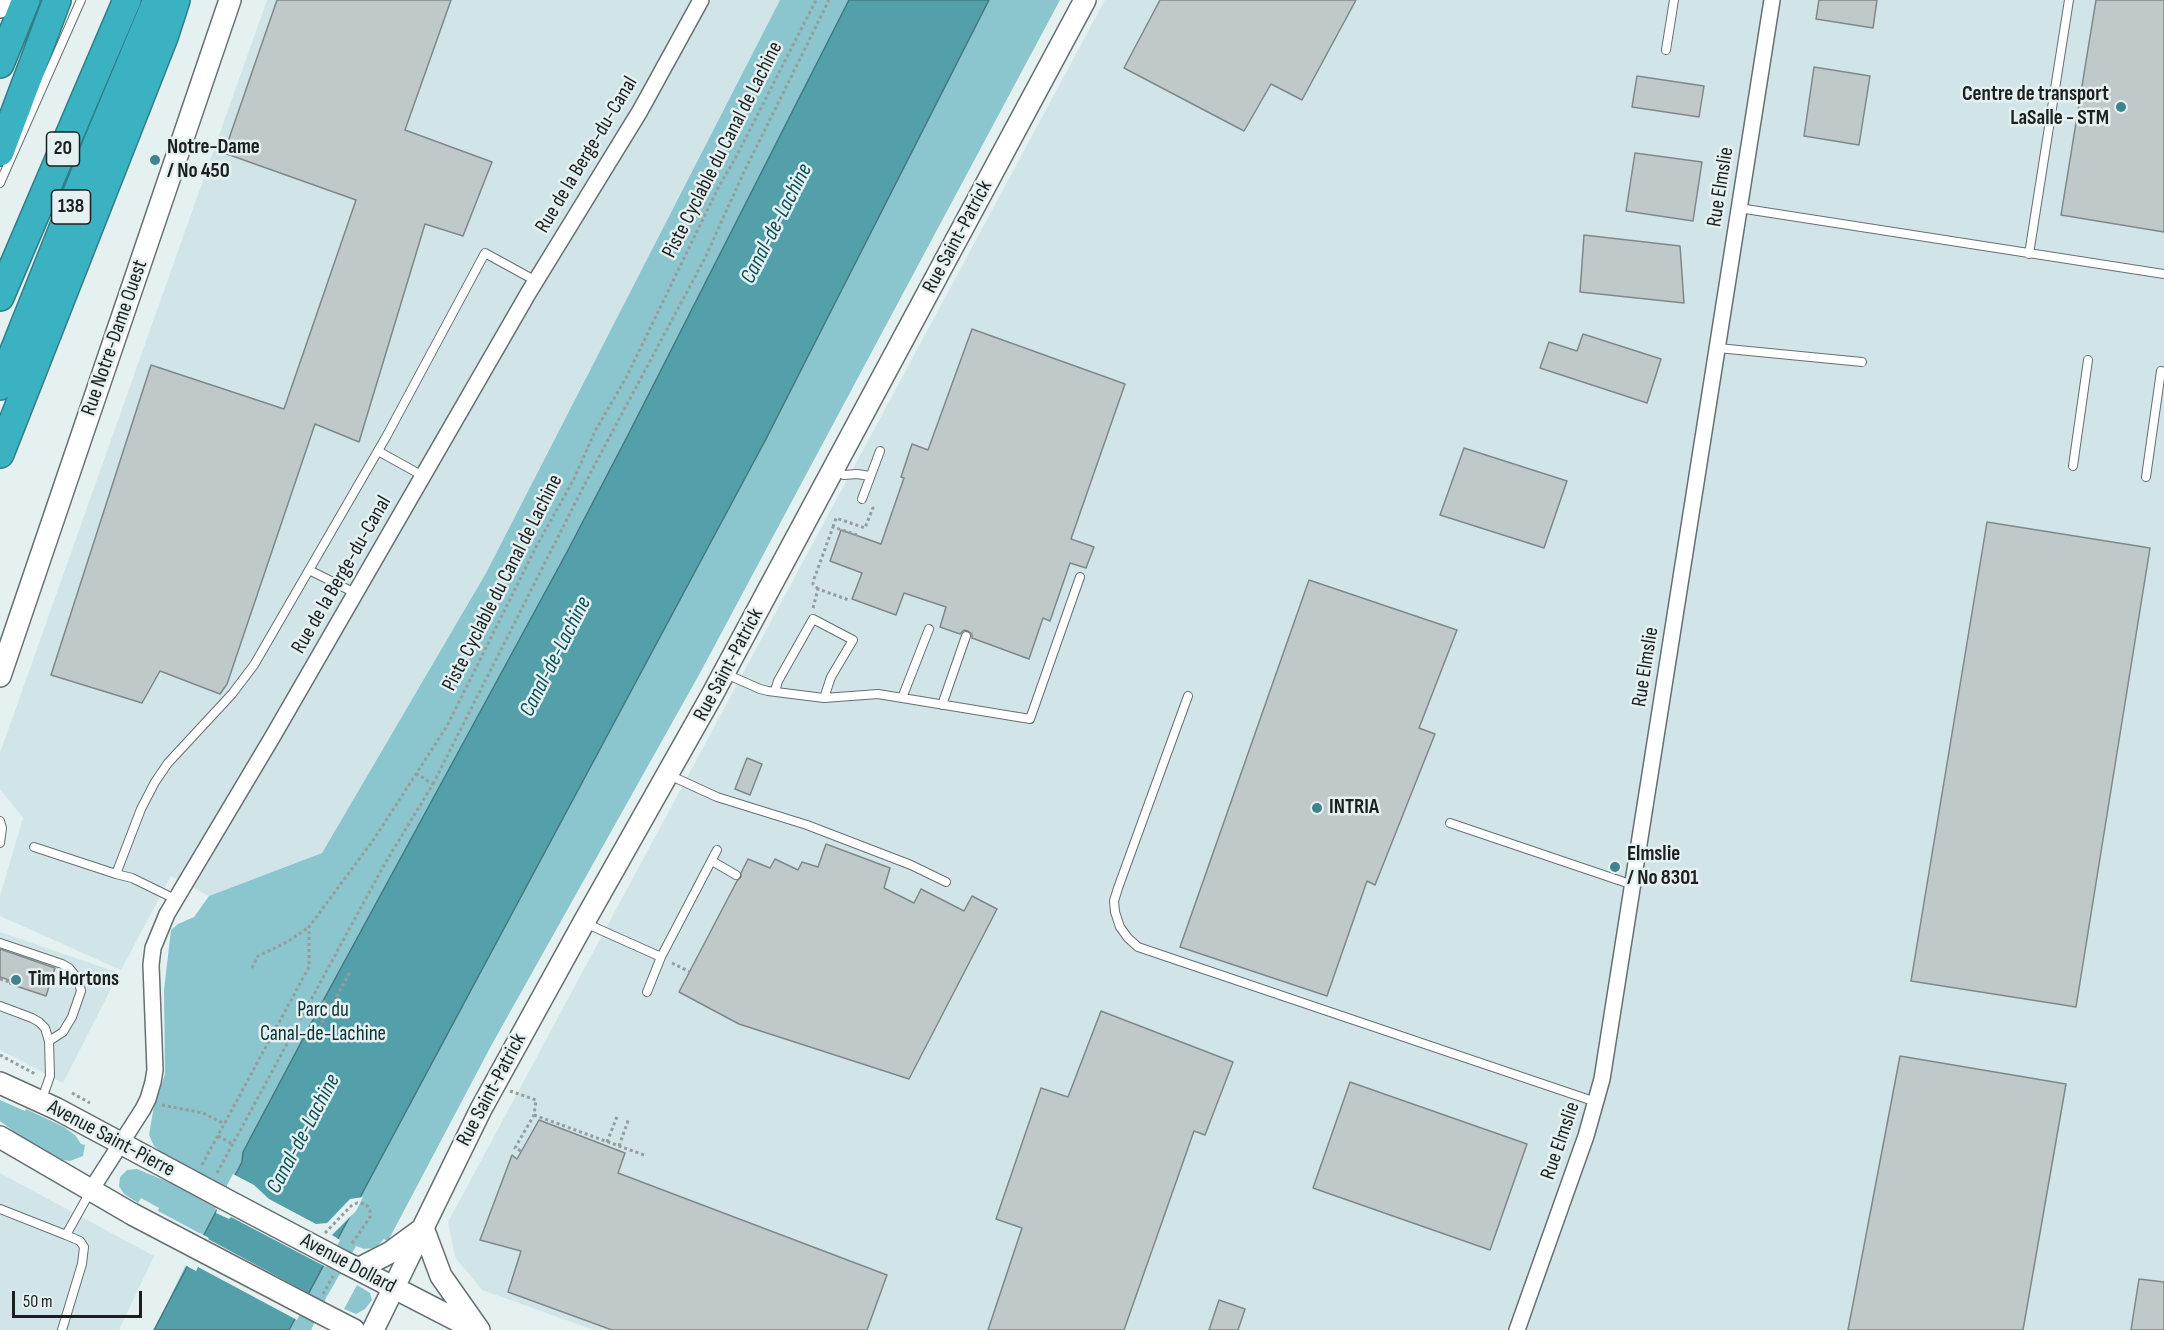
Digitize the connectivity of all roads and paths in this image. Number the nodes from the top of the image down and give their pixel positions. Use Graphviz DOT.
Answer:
graph roads {
  1 [pos="3,0"];
  2 [pos="26,0"];
  3 [pos="57,0"];
  4 [pos="81,0"];
  5 [pos="127,0"];
  6 [pos="157,0"];
  7 [pos="176,0"];
  8 [pos="230,0"];
  9 [pos="700,0"];
  10 [pos="816,0"];
  11 [pos="829,0"];
  12 [pos="1085,0"];
  13 [pos="1674,0"];
  14 [pos="1772,0"];
  15 [pos="2069,0"];
  16 [pos="0,7"];
  17 [pos="1666,50"];
  18 [pos="0,64"];
  19 [pos="0,152"];
  20 [pos="0,183"];
  21 [pos="1739,208"];
  22 [pos="2029,254"];
  23 [pos="2164,274"];
  24 [pos="536,281"];
  25 [pos="0,297"];
  26 [pos="1718,348"];
  27 [pos="2088,360"];
  28 [pos="1862,362"];
  29 [pos="2161,371"];
  30 [pos="0,386"];
  31 [pos="378,451"];
  32 [pos="880,451"];
  33 [pos="0,454"];
  34 [pos="2073,466"];
  35 [pos="833,471"];
  36 [pos="423,476"];
  37 [pos="870,476"];
  38 [pos="2146,477"];
  39 [pos="862,499"];
  40 [pos="875,502"];
  41 [pos="833,527"];
  42 [pos="857,535"];
  43 [pos="309,570"];
  44 [pos="1080,577"];
  45 [pos="818,589"];
  46 [pos="355,593"];
  47 [pos="849,600"];
  48 [pos="813,603"];
  49 [pos="929,629"];
  50 [pos="966,636"];
  51 [pos="724,674"];
  52 [pos="0,676"];
  53 [pos="775,692"];
  54 [pos="1188,696"];
  55 [pos="824,698"];
  56 [pos="902,698"];
  57 [pos="942,705"];
  58 [pos="417,774"];
  59 [pos="668,774"];
  60 [pos="433,784"];
  61 [pos="0,820"];
  62 [pos="1450,823"];
  63 [pos="0,843"];
  64 [pos="34,847"];
  65 [pos="717,850"];
  66 [pos="712,861"];
  67 [pos="117,874"];
  68 [pos="736,875"];
  69 [pos="946,882"];
  70 [pos="1633,885"];
  71 [pos="175,899"];
  72 [pos="584,922"];
  73 [pos="309,927"];
  74 [pos="0,943"];
  75 [pos="661,957"];
  76 [pos="252,968"];
  77 [pos="350,972"];
  78 [pos="690,972"];
  79 [pos="0,979"];
  80 [pos="10,982"];
  81 [pos="647,992"];
  82 [pos="322,1001"];
  83 [pos="0,1006"];
  84 [pos="331,1006"];
  85 [pos="320,1028"];
  86 [pos="49,1041"];
  87 [pos="0,1055"];
  88 [pos="36,1075"];
  89 [pos="0,1083"];
  90 [pos="513,1093"];
  91 [pos="41,1101"];
  92 [pos="1596,1102"];
  93 [pos="162,1105"];
  94 [pos="618,1114"];
  95 [pos="534,1115"];
  96 [pos="629,1118"];
  97 [pos="225,1124"];
  98 [pos="528,1125"];
  99 [pos="534,1128"];
  100 [pos="523,1133"];
  101 [pos="218,1136"];
  102 [pos="530,1136"];
  103 [pos="0,1137"];
  104 [pos="608,1142"];
  105 [pos="120,1144"];
  106 [pos="234,1145"];
  107 [pos="619,1146"];
  108 [pos="521,1151"];
  109 [pos="644,1155"];
  110 [pos="202,1165"];
  111 [pos="217,1173"];
  112 [pos="91,1190"];
  113 [pos="221,1197"];
  114 [pos="366,1204"];
  115 [pos="0,1209"];
  116 [pos="423,1228"];
  117 [pos="324,1234"];
  118 [pos="66,1235"];
  119 [pos="352,1266"];
  120 [pos="394,1289"];
  121 [pos="328,1320"];
  122 [pos="62,1330"];
  123 [pos="354,1330"];
  124 [pos="373,1330"];
  125 [pos="477,1330"];
  126 [pos="1517,1330"];
  1 -- 16 [label="main road"];
  2 -- 18 [label="highway"];
  3 -- 19 [label="highway"];
  4 -- 20 [label="lane"];
  5 -- 25 [label="highway, 20"];
  6 -- 30 [label="highway, 138"];
  7 -- 33 [label="highway"];
  8 -- 52 [label="main road, Rue Notre-Dame Ouest"];
  9 -- 24 [label="street, Rue de la Berge-du-Canal"];
  10 -- 58 [label="path, Piste Cyclable du Canal de Lachine"];
  11 -- 60 [label="path"];
  12 -- 35 [label="main road, Rue Saint-Patrick"];
  13 -- 17 [label="lane"];
  14 -- 21 [label="street, Rue Elmslie"];
  15 -- 22 [label="lane"];
  21 -- 22 [label="lane"];
  21 -- 26 [label="street, Rue Elmslie"];
  22 -- 23 [label="lane"];
  24 -- 31 [label="lane"];
  24 -- 36 [label="street, Rue de la Berge-du-Canal"];
  26 -- 28 [label="lane"];
  26 -- 70 [label="street, Rue Elmslie"];
  27 -- 34 [label="lane"];
  29 -- 38 [label="lane"];
  31 -- 36 [label="lane"];
  31 -- 43 [label="lane"];
  32 -- 37 [label="lane"];
  35 -- 37 [label="lane"];
  35 -- 51 [label="main road, Rue Saint-Patrick"];
  36 -- 46 [label="street, Rue de la Berge-du-Canal"];
  37 -- 39 [label="lane"];
  40 -- 41 [label="path"];
  41 -- 42 [label="path"];
  41 -- 45 [label="path"];
  43 -- 46 [label="lane"];
  43 -- 67 [label="lane"];
  44 -- 57 [label="lane"];
  45 -- 47 [label="path"];
  45 -- 48 [label="path"];
  46 -- 71 [label="street, Rue de la Berge-du-Canal"];
  49 -- 56 [label="lane"];
  50 -- 57 [label="lane"];
  51 -- 53 [label="lane"];
  51 -- 59 [label="main road, Rue Saint-Patrick"];
  53 -- 55 [label="lane"];
  53 -- 55 [label="lane"];
  54 -- 92 [label="lane"];
  55 -- 56 [label="lane"];
  56 -- 57 [label="lane"];
  58 -- 60 [label="path"];
  58 -- 73 [label="path, Piste Cyclable du Canal de Lachine"];
  59 -- 69 [label="lane"];
  59 -- 72 [label="main road, Rue Saint-Patrick"];
  60 -- 106 [label="path"];
  61 -- 63 [label="lane"];
  62 -- 70 [label="lane"];
  64 -- 67 [label="lane"];
  65 -- 66 [label="lane"];
  66 -- 68 [label="lane"];
  66 -- 75 [label="lane"];
  67 -- 71 [label="lane"];
  70 -- 92 [label="street, Rue Elmslie"];
  71 -- 105 [label="street, Rue de la Berge-du-Canal"];
  72 -- 75 [label="lane"];
  72 -- 116 [label="main road, Rue Saint-Patrick"];
  73 -- 76 [label="path"];
  73 -- 97 [label="path"];
  74 -- 86 [label="lane"];
  75 -- 78 [label="path"];
  75 -- 81 [label="lane"];
  77 -- 84 [label="path"];
  79 -- 80 [label="path"];
  82 -- 84 [label="path"];
  83 -- 86 [label="lane"];
  84 -- 85 [label="path"];
  86 -- 91 [label="lane"];
  87 -- 88 [label="path, Avenue Saint-Pierre"];
  89 -- 91 [label="main road, Avenue Saint-Pierre"];
  90 -- 95 [label="path"];
  91 -- 105 [label="main road, Avenue Saint-Pierre"];
  92 -- 126 [label="street, Rue Elmslie"];
  93 -- 97 [label="path"];
  94 -- 104 [label="path"];
  95 -- 98 [label="path"];
  95 -- 104 [label="path"];
  96 -- 107 [label="path"];
  97 -- 101 [label="path"];
  98 -- 99 [label="path"];
  98 -- 100 [label="path"];
  100 -- 102 [label="path"];
  100 -- 108 [label="path"];
  101 -- 106 [label="path"];
  101 -- 110 [label="path"];
  103 -- 112 [label="main road"];
  104 -- 107 [label="path"];
  105 -- 112 [label="street, Rue de la Berge-du-Canal"];
  105 -- 113 [label="main road, Avenue Saint-Pierre"];
  106 -- 111 [label="path"];
  107 -- 109 [label="path"];
  112 -- 118 [label="lane"];
  112 -- 121 [label="main road, bridge"];
  113 -- 119 [label="main road, Avenue Dollard, bridge"];
  114 -- 117 [label="path"];
  115 -- 118 [label="lane"];
  116 -- 119 [label="main road"];
  116 -- 120 [label="main road, Rue Saint-Patrick"];
  116 -- 125 [label="main road"];
  118 -- 122 [label="lane"];
  119 -- 120 [label="main road, Avenue Dollard"];
  120 -- 124 [label="main road, Rue Saint-Patrick"];
  120 -- 125 [label="main road, Avenue Dollard"];
  121 -- 123 [label="main road"];
}
